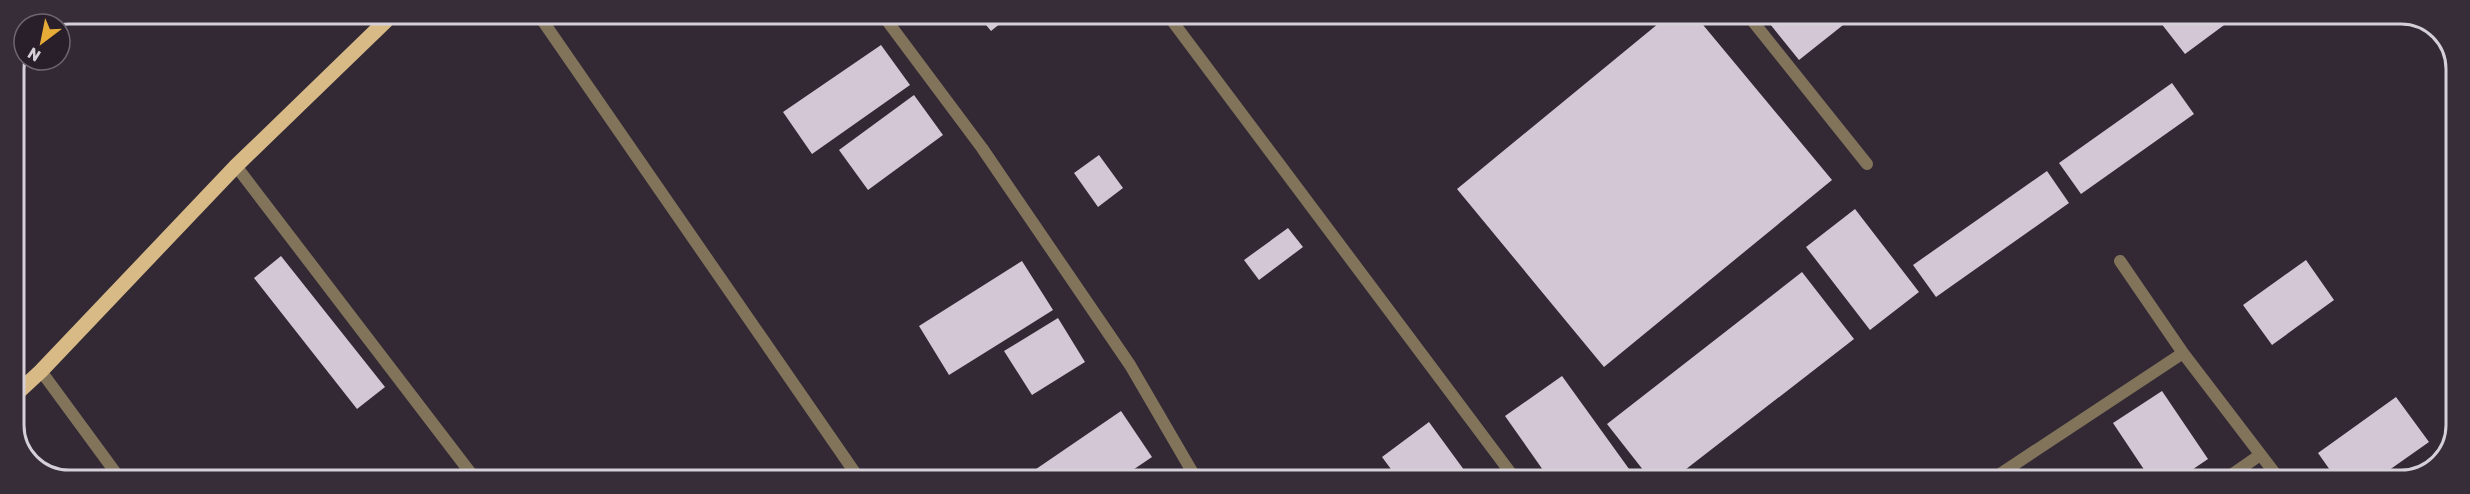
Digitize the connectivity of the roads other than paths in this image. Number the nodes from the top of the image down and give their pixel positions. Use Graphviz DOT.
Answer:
graph roads {
  1 [pos="377,24"];
  2 [pos="545,24"];
  3 [pos="889,24"];
  4 [pos="1174,24"];
  5 [pos="1755,24"];
  6 [pos="1867,164"];
  7 [pos="236,166"];
  8 [pos="2120,261"];
  9 [pos="2183,353"];
  10 [pos="41,371"];
  11 [pos="24,387"];
  12 [pos="2260,455"];
  13 [pos="114,470"];
  14 [pos="468,470"];
  15 [pos="853,470"];
  16 [pos="1191,470"];
  17 [pos="1509,470"];
  18 [pos="2006,470"];
  19 [pos="2238,470"];
  20 [pos="2272,470"];
  1 -- 7 [label="main road"];
  2 -- 15 [label="street"];
  3 -- 16 [label="street"];
  4 -- 17 [label="street"];
  5 -- 6 [label="street"];
  7 -- 10 [label="main road"];
  7 -- 14 [label="street"];
  8 -- 9 [label="street"];
  9 -- 12 [label="street"];
  9 -- 18 [label="street"];
  10 -- 11 [label="main road"];
  10 -- 13 [label="street"];
  12 -- 19 [label="street"];
  12 -- 20 [label="street"];
}
